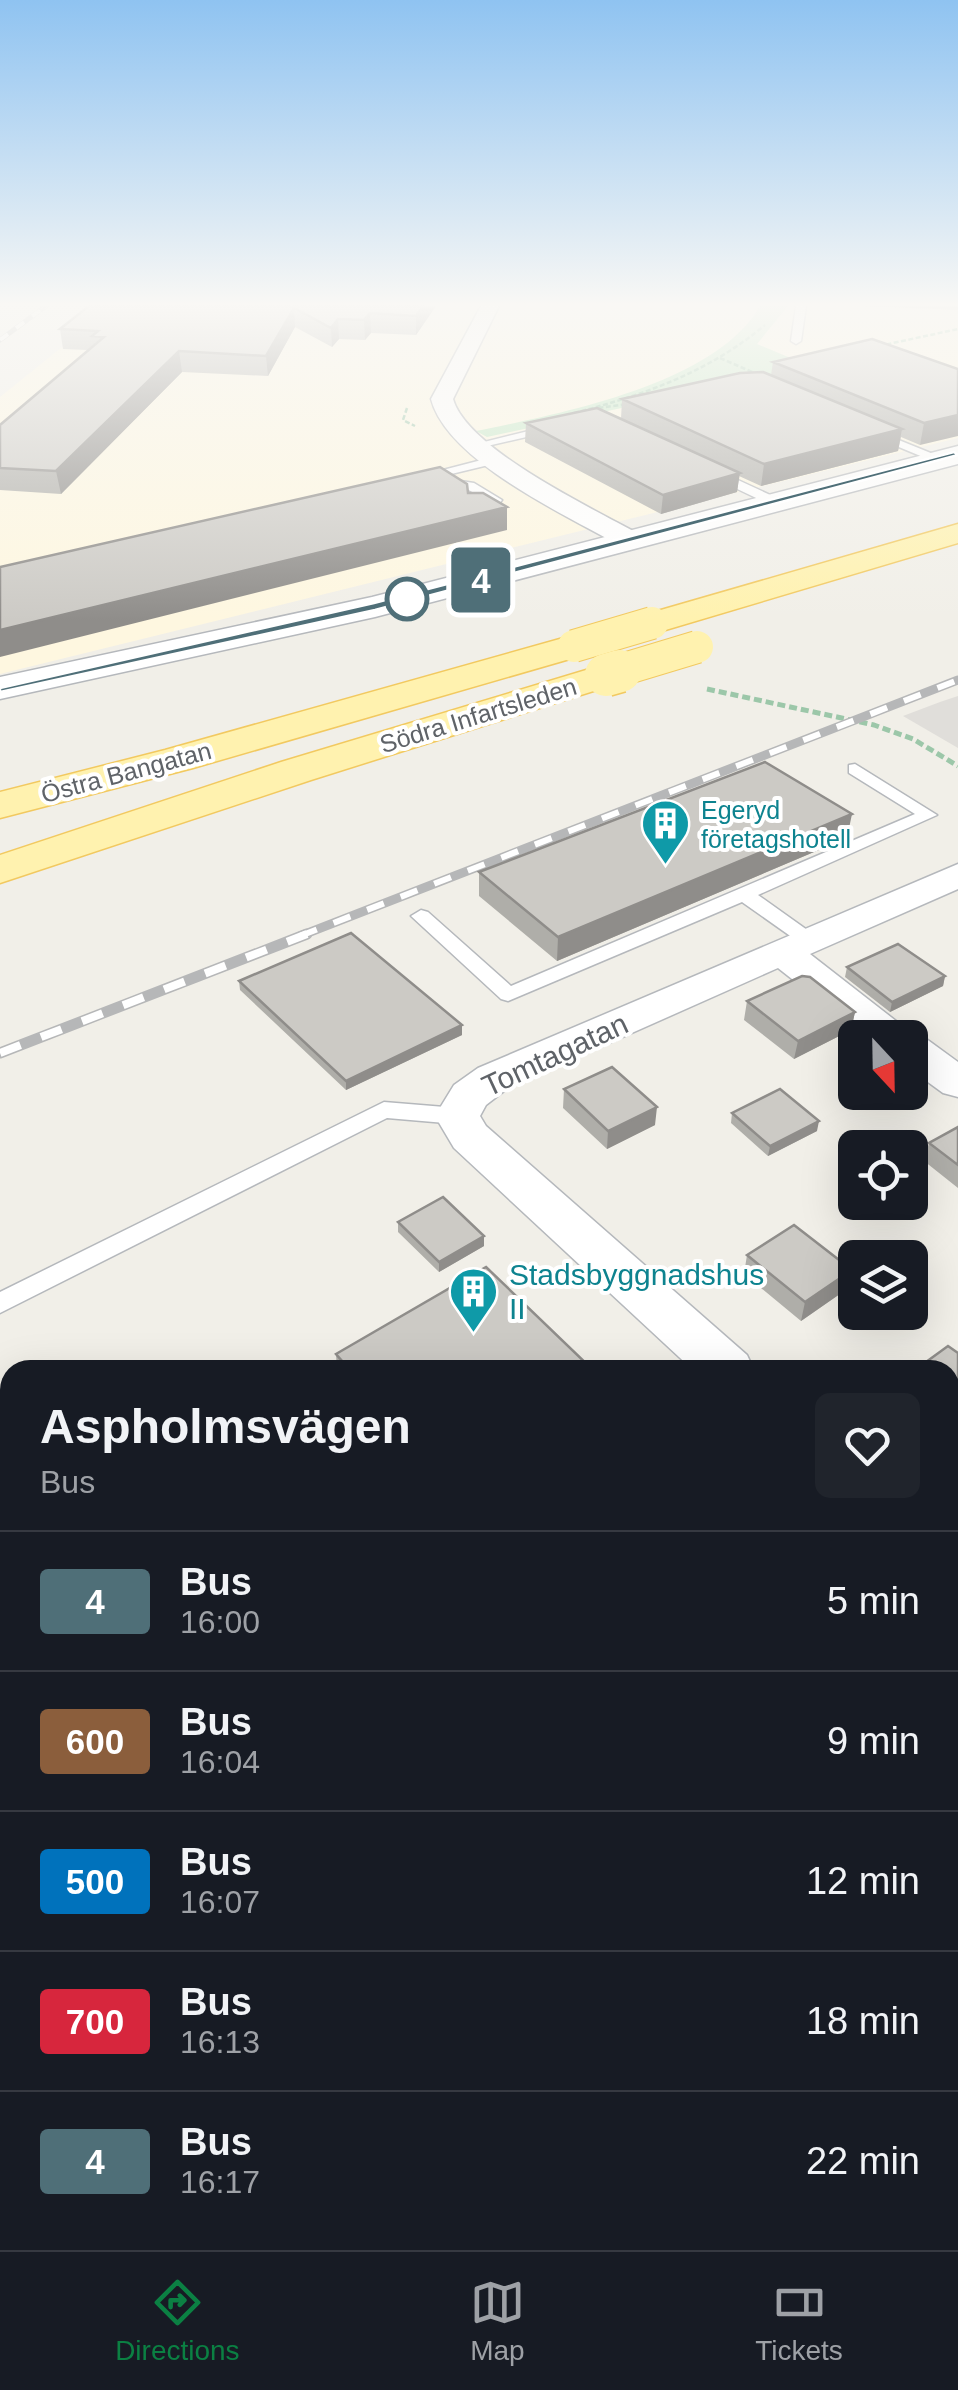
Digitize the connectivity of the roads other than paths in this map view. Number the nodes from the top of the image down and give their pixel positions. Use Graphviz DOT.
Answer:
graph roads {
  1 [pos="442,411"];
  2 [pos="562,426"];
  3 [pos="870,431"];
  4 [pos="474,446"];
  5 [pos="948,457"];
  6 [pos="497,460"];
  7 [pos="696,464"];
  8 [pos="775,502"];
  9 [pos="475,511"];
  10 [pos="958,533"];
  11 [pos="630,540"];
  12 [pos="958,567"];
  13 [pos="902,584"];
  14 [pos="734,635"];
  15 [pos="0,688"];
  16 [pos="253,738"];
  17 [pos="855,769"];
  18 [pos="0,804"];
  19 [pos="0,870"];
  20 [pos="958,875"];
  21 [pos="744,894"];
  22 [pos="422,916"];
  23 [pos="797,947"];
  24 [pos="876,1020"];
  25 [pos="928,1061"];
  26 [pos="958,1083"];
  27 [pos="457,1116"];
  28 [pos="0,1303"];
  29 [pos="717,1360"];
  1 -- 4 [label="street"];
  2 -- 4 [label="lane"];
  3 -- 5 [label="lane"];
  4 -- 6 [label="street"];
  5 -- 8 [label="street"];
  6 -- 9 [label="lane"];
  6 -- 11 [label="street"];
  7 -- 8 [label="lane"];
  8 -- 11 [label="street"];
  10 -- 16 [label="main road, Södra Infartsleden, bridge"];
  11 -- 15 [label="street"];
  12 -- 13 [label="main road"];
  14 -- 19 [label="main road, Södra Infartsleden, bridge"];
  16 -- 18 [label="main road, Östra Bangatan"];
  17 -- 21 [label="lane"];
  20 -- 23 [label="street, Tomtagatan"];
  21 -- 22 [label="lane"];
  21 -- 23 [label="lane"];
  23 -- 24 [label="street"];
  23 -- 27 [label="street, Tomtagatan"];
  25 -- 26 [label="street"];
  27 -- 28 [label="lane"];
  27 -- 29 [label="street, Tomtagatan"];
}
